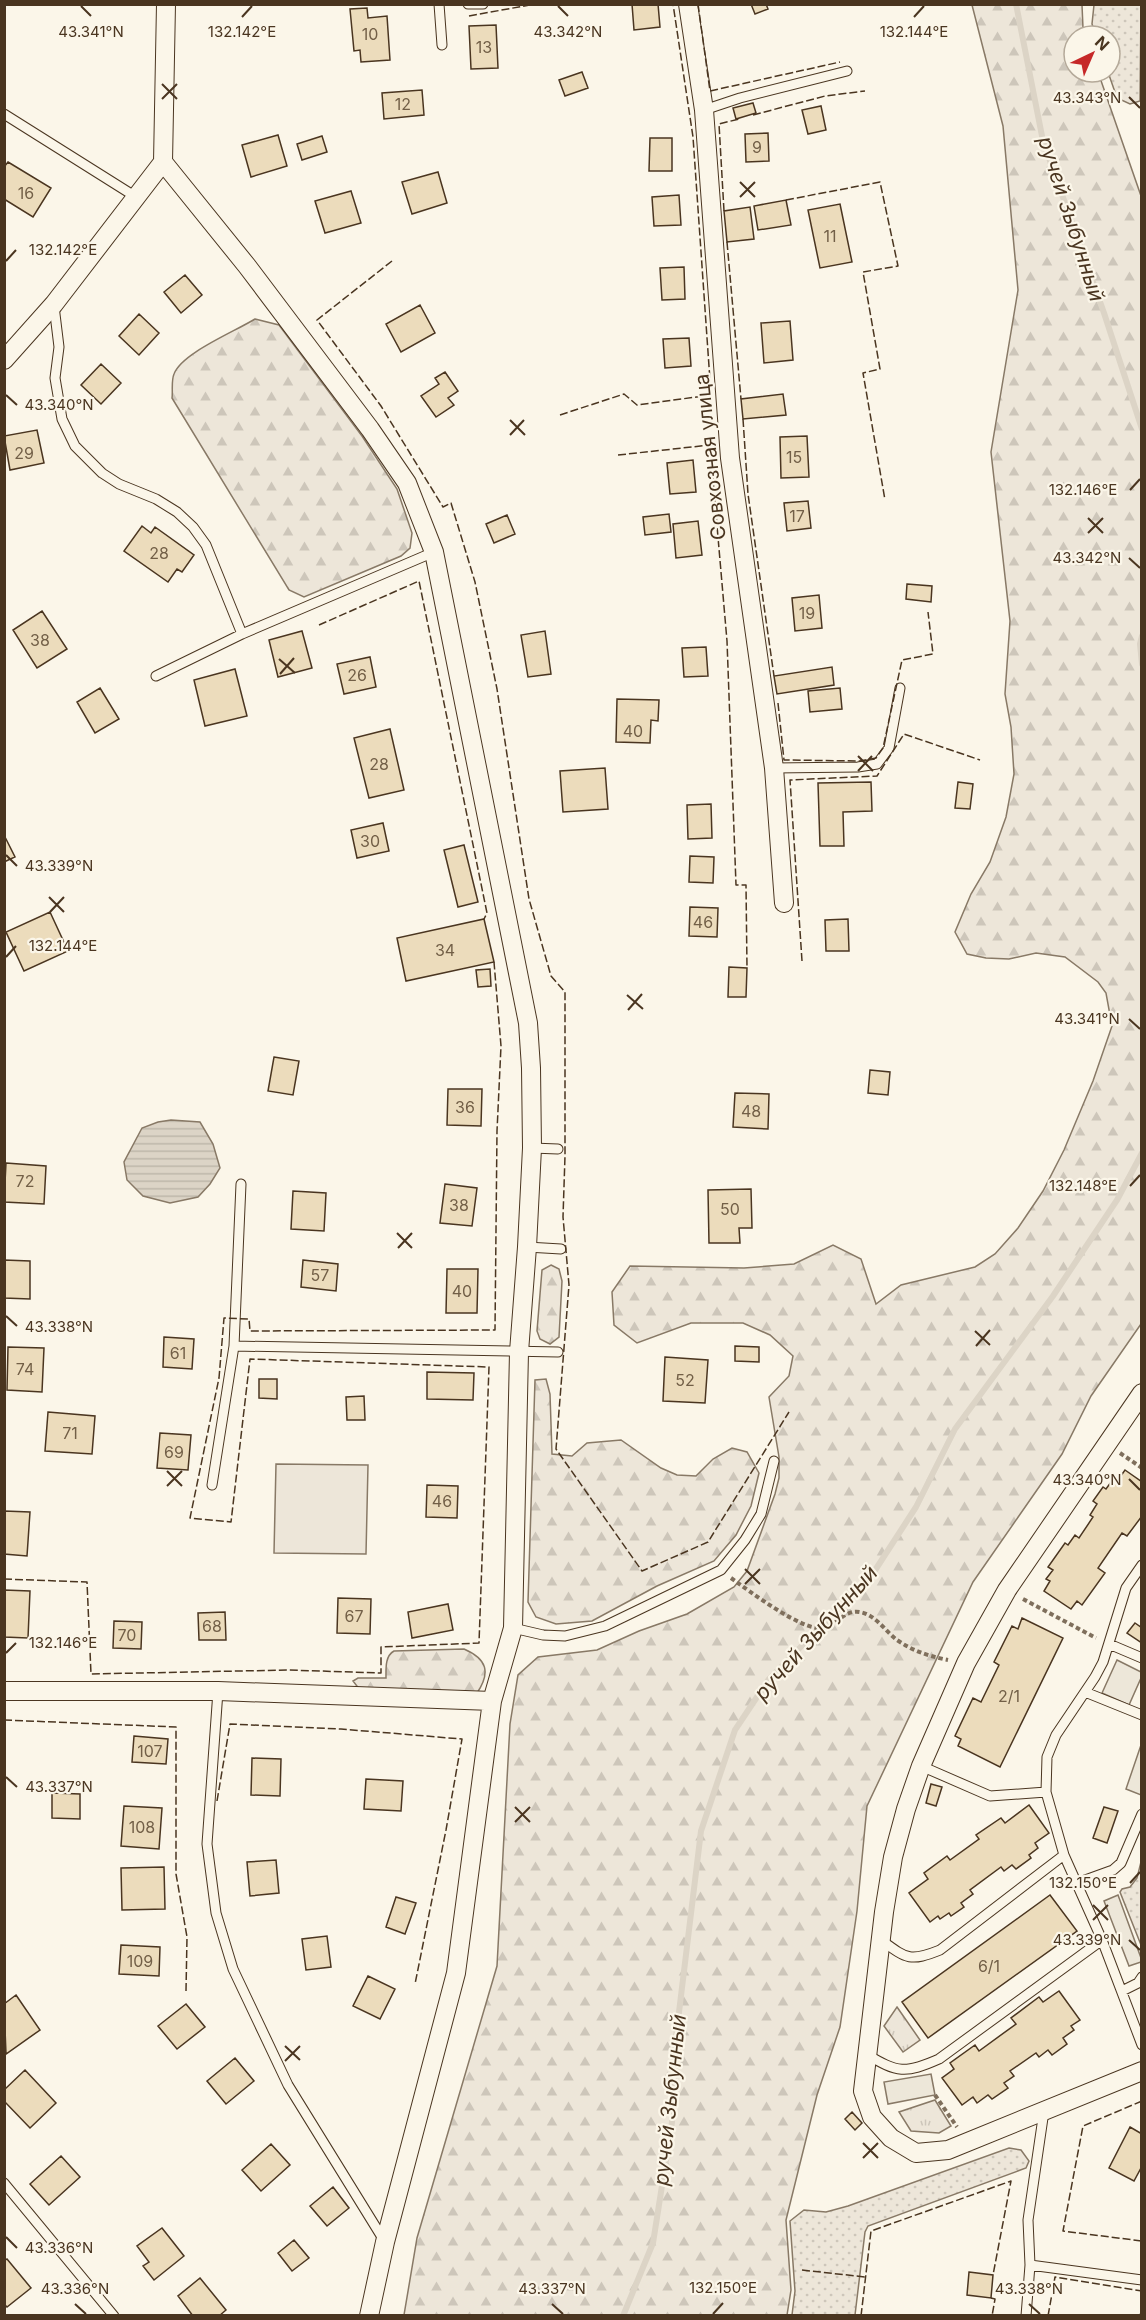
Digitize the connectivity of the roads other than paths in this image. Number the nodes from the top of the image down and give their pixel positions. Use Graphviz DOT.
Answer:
graph roads {
  1 [pos="166,4"];
  2 [pos="439,4"];
  3 [pos="468,4"];
  4 [pos="483,4"];
  5 [pos="688,4"];
  6 [pos="442,45"];
  7 [pos="847,71"];
  8 [pos="704,110"];
  9 [pos="4,114"];
  10 [pos="163,162"];
  11 [pos="136,197"];
  12 [pos="54,304"];
  13 [pos="4,360"];
  14 [pos="434,552"];
  15 [pos="242,634"];
  16 [pos="156,676"];
  17 [pos="900,688"];
  18 [pos="774,768"];
  19 [pos="784,903"];
  20 [pos="532,1148"];
  21 [pos="558,1149"];
  22 [pos="241,1184"];
  23 [pos="527,1247"];
  24 [pos="561,1249"];
  25 [pos="234,1346"];
  26 [pos="519,1352"];
  27 [pos="558,1352"];
  28 [pos="1142,1393"];
  29 [pos="774,1461"];
  30 [pos="212,1485"];
  31 [pos="1142,1565"];
  32 [pos="513,1628"];
  33 [pos="1109,1644"];
  34 [pos="1142,1658"];
  35 [pos="4,1691"];
  36 [pos="218,1691"];
  37 [pos="1085,1692"];
  38 [pos="492,1701"];
  39 [pos="1142,1703"];
  40 [pos="1140,1714"];
  41 [pos="921,1766"];
  42 [pos="1046,1792"];
  43 [pos="1142,1814"];
  44 [pos="1064,1855"];
  45 [pos="1077,1883"];
  46 [pos="882,1940"];
  47 [pos="1102,1940"];
  48 [pos="1142,1977"];
  49 [pos="1122,1991"];
  50 [pos="1142,2045"];
  51 [pos="866,2054"];
  52 [pos="1142,2071"];
  53 [pos="1044,2111"];
  54 [pos="4,2182"];
  55 [pos="385,2242"];
  56 [pos="1030,2265"];
  57 [pos="1142,2280"];
  58 [pos="114,2316"];
  59 [pos="369,2316"];
  60 [pos="1026,2316"];
  1 -- 10 [label="street"];
  2 -- 6 [label="lane"];
  3 -- 4 [label="lane"];
  5 -- 8 [label="street, Совхозная улица"];
  7 -- 8 [label="lane"];
  8 -- 18 [label="street, Совхозная улица"];
  9 -- 11 [label="lane"];
  10 -- 11 [label="street"];
  10 -- 14 [label="street"];
  11 -- 12 [label="street"];
  12 -- 13 [label="street"];
  12 -- 15 [label="lane"];
  14 -- 15 [label="lane"];
  14 -- 20 [label="street"];
  15 -- 16 [label="lane"];
  17 -- 18 [label="lane"];
  18 -- 19 [label="street, Совхозная улица"];
  20 -- 21 [label="lane"];
  20 -- 23 [label="street"];
  22 -- 25 [label="lane"];
  23 -- 24 [label="lane"];
  23 -- 26 [label="street"];
  25 -- 26 [label="lane"];
  25 -- 30 [label="lane"];
  26 -- 27 [label="lane"];
  26 -- 32 [label="street"];
  28 -- 41 [label="street"];
  29 -- 32 [label="lane"];
  31 -- 33 [label="lane"];
  32 -- 38 [label="street"];
  33 -- 34 [label="lane"];
  33 -- 37 [label="lane"];
  35 -- 36 [label="street"];
  36 -- 38 [label="street"];
  36 -- 55 [label="lane"];
  37 -- 40 [label="lane"];
  37 -- 42 [label="lane"];
  38 -- 55 [label="street"];
  39 -- 40 [label="lane"];
  41 -- 42 [label="lane"];
  41 -- 46 [label="street"];
  42 -- 44 [label="lane"];
  43 -- 45 [label="lane"];
  44 -- 45 [label="lane"];
  44 -- 46 [label="lane"];
  45 -- 47 [label="lane"];
  46 -- 51 [label="street"];
  47 -- 49 [label="lane"];
  47 -- 51 [label="lane"];
  48 -- 49 [label="lane"];
  49 -- 50 [label="lane"];
  51 -- 53 [label="street"];
  52 -- 53 [label="street"];
  53 -- 56 [label="lane"];
  54 -- 58 [label="lane"];
  55 -- 59 [label="street"];
  56 -- 57 [label="lane"];
  56 -- 60 [label="lane"];
}
